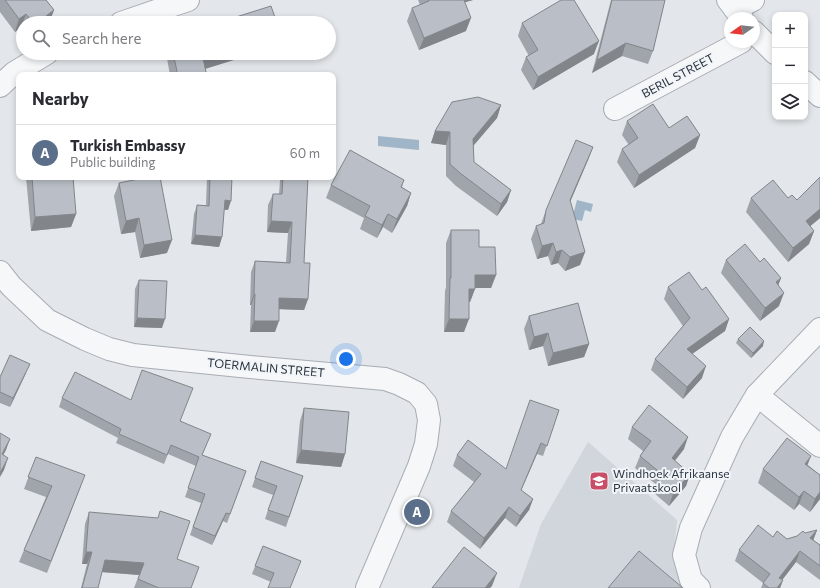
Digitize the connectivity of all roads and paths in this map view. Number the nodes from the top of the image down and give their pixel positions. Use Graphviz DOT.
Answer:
graph roads {
  1 [pos="188,0"];
  2 [pos="141,16"];
  3 [pos="724,35"];
  4 [pos="760,37"];
  5 [pos="772,50"];
  6 [pos="35,60"];
  7 [pos="807,84"];
  8 [pos="0,86"];
  9 [pos="820,96"];
  10 [pos="615,110"];
  11 [pos="0,272"];
  12 [pos="820,330"];
  13 [pos="757,395"];
  14 [pos="820,446"];
  15 [pos="367,588"];
  16 [pos="699,588"];
  1 -- 2 [label="street"];
  3 -- 10 [label="street, BERIL STREET"];
  4 -- 5 [label="street"];
  6 -- 8 [label="street"];
  7 -- 9 [label="street"];
  11 -- 15 [label="street, TOERMALIN STREET"];
  12 -- 13 [label="street"];
  13 -- 14 [label="street"];
  13 -- 16 [label="street"];
}
